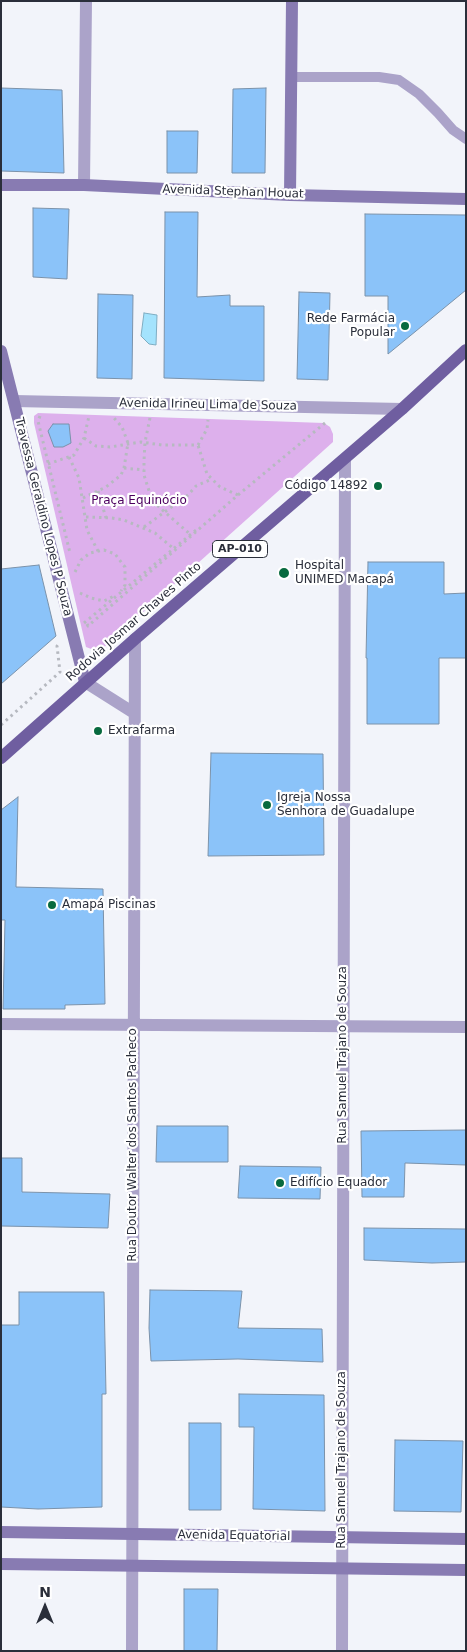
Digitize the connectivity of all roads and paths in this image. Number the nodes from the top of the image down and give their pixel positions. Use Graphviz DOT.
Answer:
graph roads {
  1 [pos="86,1"];
  2 [pos="292,1"];
  3 [pos="291,78"];
  4 [pos="466,139"];
  5 [pos="1,185"];
  6 [pos="84,185"];
  7 [pos="290,195"];
  8 [pos="466,199"];
  9 [pos="466,350"];
  10 [pos="1,351"];
  11 [pos="14,401"];
  12 [pos="402,409"];
  13 [pos="41,413"];
  14 [pos="80,415"];
  15 [pos="89,415"];
  16 [pos="97,415"];
  17 [pos="122,416"];
  18 [pos="141,417"];
  19 [pos="218,419"];
  20 [pos="333,419"];
  21 [pos="315,423"];
  22 [pos="324,423"];
  23 [pos="84,438"];
  24 [pos="145,442"];
  25 [pos="128,443"];
  26 [pos="198,445"];
  27 [pos="69,457"];
  28 [pos="345,460"];
  29 [pos="48,464"];
  30 [pos="124,468"];
  31 [pos="144,470"];
  32 [pos="212,478"];
  33 [pos="98,491"];
  34 [pos="238,495"];
  35 [pos="83,498"];
  36 [pos="165,512"];
  37 [pos="86,517"];
  38 [pos="106,518"];
  39 [pos="144,527"];
  40 [pos="192,535"];
  41 [pos="175,549"];
  42 [pos="98,551"];
  43 [pos="70,554"];
  44 [pos="72,563"];
  45 [pos="75,572"];
  46 [pos="76,579"];
  47 [pos="78,586"];
  48 [pos="80,592"];
  49 [pos="82,600"];
  50 [pos="85,614"];
  51 [pos="86,621"];
  52 [pos="72,633"];
  53 [pos="135,638"];
  54 [pos="85,682"];
  55 [pos="134,713"];
  56 [pos="1,725"];
  57 [pos="6,749"];
  58 [pos="1,758"];
  59 [pos="1,1024"];
  60 [pos="133,1025"];
  61 [pos="343,1026"];
  62 [pos="466,1027"];
  63 [pos="1,1532"];
  64 [pos="132,1534"];
  65 [pos="342,1537"];
  66 [pos="466,1539"];
  67 [pos="1,1564"];
  68 [pos="132,1566"];
  69 [pos="342,1568"];
  70 [pos="466,1570"];
  71 [pos="132,1651"];
  72 [pos="342,1651"];
  1 -- 6 [label="street"];
  2 -- 3 [label="main road"];
  3 -- 4 [label="lane"];
  3 -- 7 [label="main road"];
  5 -- 6 [label="main road, Avenida Stephan Houat"];
  6 -- 7 [label="main road, Avenida Stephan Houat"];
  7 -- 8 [label="main road, Avenida Stephan Houat"];
  9 -- 12 [label="main road, Rodovia Josmar Chaves Pinto / AP-010"];
  10 -- 11 [label="main road, Travessa Geraldino Lopes P Souza"];
  11 -- 12 [label="street, Avenida Irineu Lima de Souza"];
  11 -- 52 [label="main road, Travessa Geraldino Lopes P Souza"];
  12 -- 28 [label="main road, Rodovia Josmar Chaves Pinto / AP-010"];
  13 -- 29 [label="path"];
  14 -- 15 [label="path"];
  15 -- 16 [label="path"];
  15 -- 23 [label="path"];
  17 -- 25 [label="path"];
  18 -- 24 [label="path"];
  19 -- 26 [label="path"];
  20 -- 22 [label="path"];
  21 -- 22 [label="path"];
  22 -- 34 [label="path"];
  23 -- 25 [label="path"];
  23 -- 27 [label="path"];
  24 -- 25 [label="path"];
  24 -- 26 [label="path"];
  24 -- 31 [label="path"];
  25 -- 30 [label="path"];
  26 -- 32 [label="path"];
  27 -- 29 [label="path"];
  27 -- 35 [label="path"];
  28 -- 53 [label="main road, Rodovia Josmar Chaves Pinto / AP-010"];
  28 -- 61 [label="street, Rua Samuel Trajano de Souza"];
  29 -- 43 [label="path"];
  30 -- 31 [label="path"];
  30 -- 33 [label="path"];
  31 -- 36 [label="path"];
  32 -- 34 [label="path"];
  32 -- 36 [label="path"];
  33 -- 35 [label="path"];
  33 -- 38 [label="path"];
  34 -- 40 [label="path"];
  35 -- 37 [label="path"];
  36 -- 39 [label="path"];
  36 -- 40 [label="path"];
  37 -- 38 [label="path"];
  37 -- 42 [label="path"];
  38 -- 39 [label="path"];
  39 -- 41 [label="path"];
  40 -- 41 [label="path"];
  41 -- 51 [label="path"];
  42 -- 45 [label="path"];
  42 -- 48 [label="path"];
  44 -- 45 [label="path"];
  45 -- 46 [label="path"];
  47 -- 48 [label="path"];
  48 -- 49 [label="path"];
  50 -- 51 [label="path"];
  51 -- 52 [label="path"];
  52 -- 54 [label="main road, Travessa Geraldino Lopes P Souza"];
  52 -- 56 [label="path"];
  53 -- 54 [label="main road, Rodovia Josmar Chaves Pinto / AP-010"];
  53 -- 55 [label="street, Rua Doutor Walter dos Santos Pacheco"];
  54 -- 55 [label="street"];
  54 -- 57 [label="main road, Rodovia Josmar Chaves Pinto / AP-010"];
  55 -- 60 [label="street, Rua Doutor Walter dos Santos Pacheco"];
  57 -- 58 [label="main road, Rodovia Josmar Chaves Pinto / AP-010"];
  59 -- 60 [label="street"];
  60 -- 61 [label="street"];
  60 -- 64 [label="street, Rua Doutor Walter dos Santos Pacheco"];
  61 -- 62 [label="street"];
  61 -- 65 [label="street, Rua Samuel Trajano de Souza"];
  63 -- 64 [label="main road, Avenida Equatorial"];
  64 -- 65 [label="main road, Avenida Equatorial"];
  64 -- 68 [label="street, Rua Doutor Walter dos Santos Pacheco"];
  65 -- 66 [label="main road, Avenida Equatorial"];
  65 -- 69 [label="street, Rua Samuel Trajano de Souza"];
  67 -- 68 [label="main road"];
  68 -- 69 [label="main road"];
  68 -- 71 [label="street, Rua Doutor Walter dos Santos Pacheco"];
  69 -- 70 [label="main road"];
  69 -- 72 [label="street, Rua Samuel Trajano de Souza"];
}
